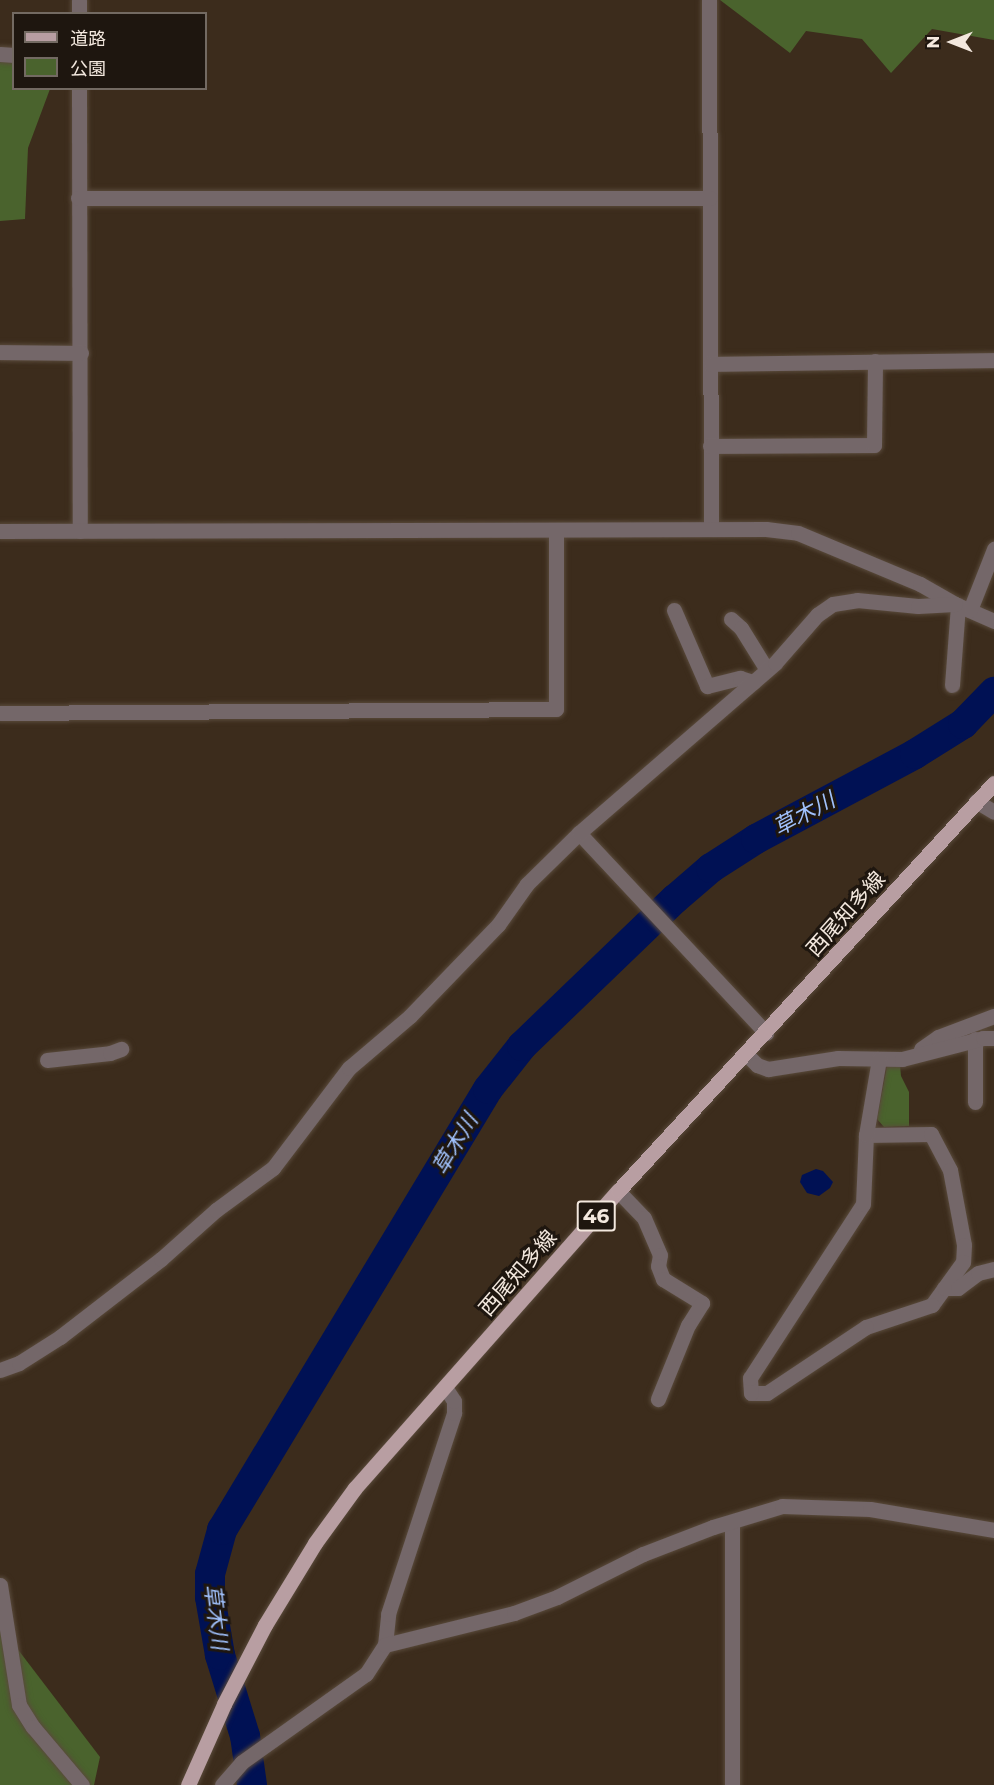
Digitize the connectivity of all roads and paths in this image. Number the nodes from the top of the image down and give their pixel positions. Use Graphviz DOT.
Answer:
graph roads {
  1 [pos="709,0"];
  2 [pos="79,90"];
  3 [pos="78,198"];
  4 [pos="710,198"];
  5 [pos="0,352"];
  6 [pos="81,352"];
  7 [pos="994,360"];
  8 [pos="875,361"];
  9 [pos="711,364"];
  10 [pos="710,446"];
  11 [pos="711,529"];
  12 [pos="0,531"];
  13 [pos="80,531"];
  14 [pos="556,531"];
  15 [pos="994,549"];
  16 [pos="961,606"];
  17 [pos="674,610"];
  18 [pos="731,618"];
  19 [pos="994,621"];
  20 [pos="767,670"];
  21 [pos="753,682"];
  22 [pos="952,685"];
  23 [pos="0,713"];
  24 [pos="994,783"];
  25 [pos="976,801"];
  26 [pos="994,812"];
  27 [pos="579,833"];
  28 [pos="994,1016"];
  29 [pos="766,1033"];
  30 [pos="994,1038"];
  31 [pos="975,1039"];
  32 [pos="121,1049"];
  33 [pos="921,1053"];
  34 [pos="746,1054"];
  35 [pos="879,1059"];
  36 [pos="47,1060"];
  37 [pos="975,1102"];
  38 [pos="866,1135"];
  39 [pos="618,1191"];
  40 [pos="994,1269"];
  41 [pos="944,1288"];
  42 [pos="0,1370"];
  43 [pos="445,1387"];
  44 [pos="658,1399"];
  45 [pos="732,1522"];
  46 [pos="994,1530"];
  47 [pos="0,1585"];
  48 [pos="385,1645"];
  49 [pos="190,1784"];
  50 [pos="82,1785"];
  51 [pos="222,1785"];
  52 [pos="732,1785"];
  1 -- 4 [label="street"];
  2 -- 3 [label="street"];
  3 -- 4 [label="street"];
  3 -- 6 [label="street"];
  4 -- 9 [label="street"];
  5 -- 6 [label="street"];
  6 -- 13 [label="street"];
  7 -- 8 [label="street"];
  8 -- 9 [label="street"];
  8 -- 10 [label="street"];
  9 -- 10 [label="street"];
  10 -- 11 [label="street"];
  11 -- 14 [label="street"];
  11 -- 16 [label="street"];
  12 -- 13 [label="street"];
  13 -- 14 [label="street"];
  14 -- 23 [label="street"];
  15 -- 16 [label="street"];
  16 -- 19 [label="street"];
  16 -- 20 [label="street"];
  16 -- 22 [label="street"];
  17 -- 21 [label="street"];
  18 -- 20 [label="street"];
  20 -- 21 [label="street"];
  21 -- 27 [label="street"];
  24 -- 25 [label="main road, 西尾知多線 / 46"];
  25 -- 26 [label="street"];
  25 -- 29 [label="main road, 西尾知多線 / 46"];
  27 -- 29 [label="street"];
  27 -- 42 [label="street"];
  28 -- 33 [label="street"];
  29 -- 34 [label="main road, 西尾知多線 / 46"];
  30 -- 31 [label="street"];
  31 -- 33 [label="street"];
  31 -- 37 [label="street"];
  32 -- 36 [label="street"];
  33 -- 35 [label="street"];
  34 -- 35 [label="street"];
  34 -- 39 [label="main road, 西尾知多線 / 46"];
  35 -- 38 [label="street"];
  38 -- 41 [label="street"];
  38 -- 41 [label="street"];
  39 -- 43 [label="main road, 西尾知多線 / 46"];
  39 -- 44 [label="street"];
  40 -- 41 [label="street"];
  43 -- 48 [label="street"];
  43 -- 49 [label="main road, 西尾知多線 / 46"];
  45 -- 46 [label="street"];
  45 -- 48 [label="street"];
  45 -- 52 [label="street"];
  47 -- 50 [label="street"];
  48 -- 51 [label="street"];
}
